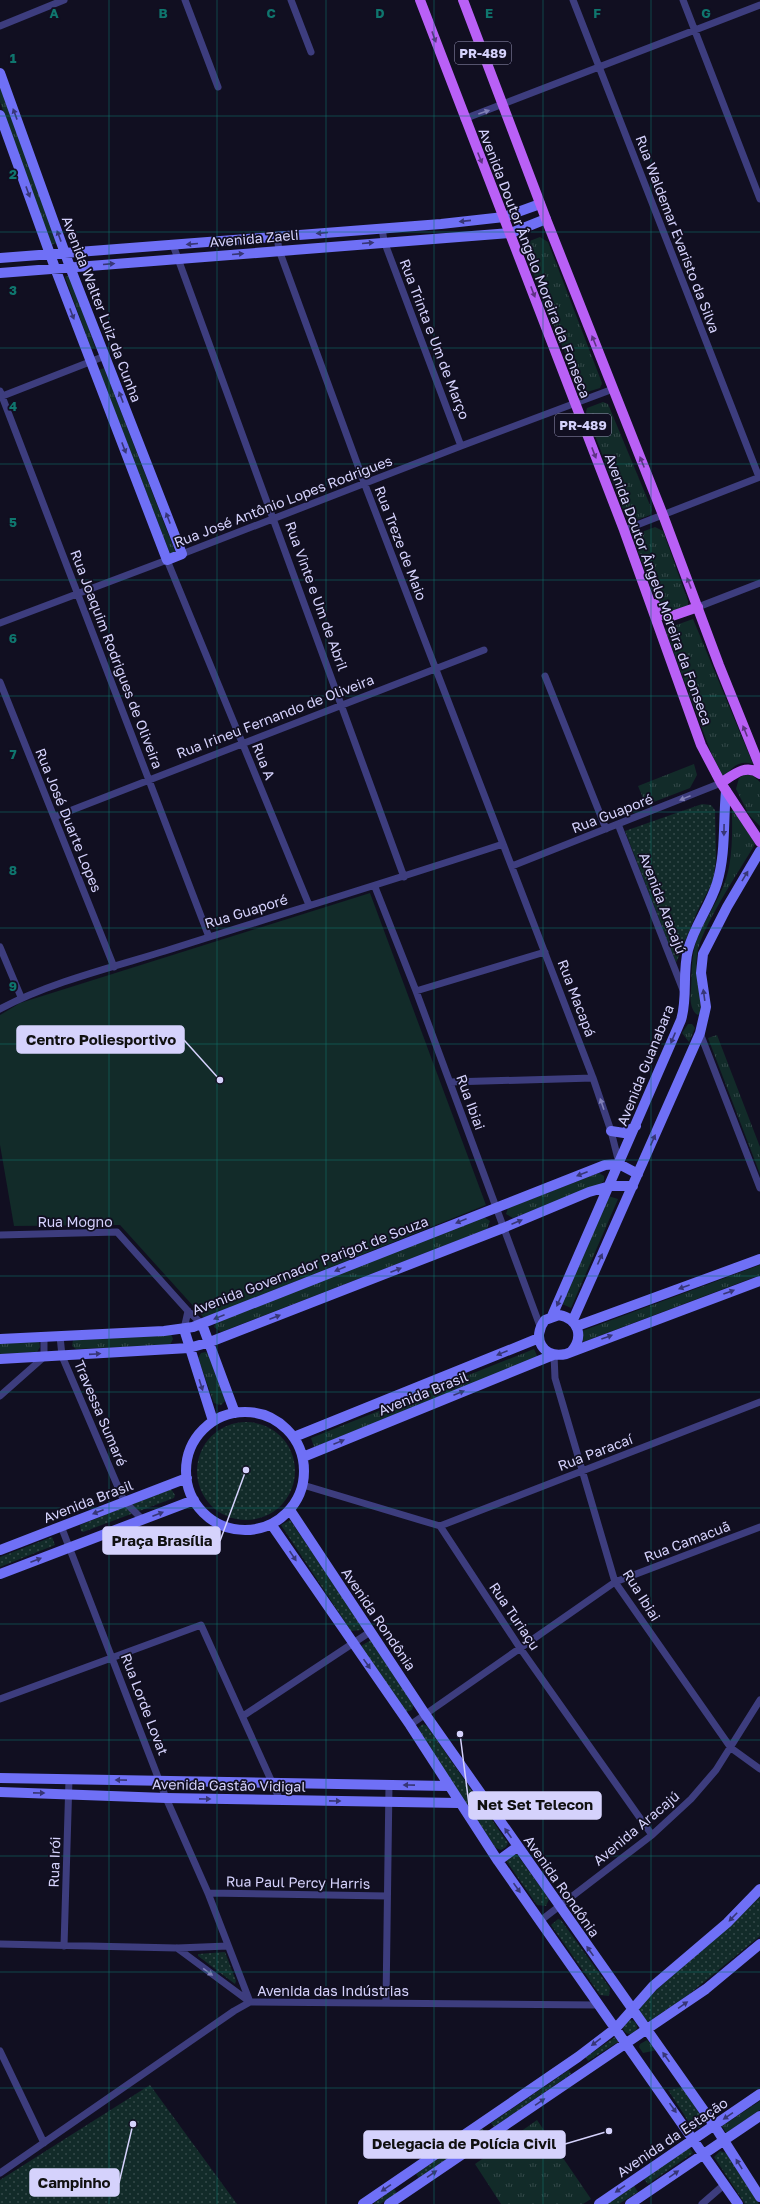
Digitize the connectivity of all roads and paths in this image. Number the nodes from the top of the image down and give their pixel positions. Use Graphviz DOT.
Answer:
graph roads {
  1 [pos="64,0"];
  2 [pos="185,0"];
  3 [pos="291,0"];
  4 [pos="420,0"];
  5 [pos="463,0"];
  6 [pos="574,0"];
  7 [pos="683,0"];
  8 [pos="760,5"];
  9 [pos="0,26"];
  10 [pos="695,31"];
  11 [pos="310,52"];
  12 [pos="599,68"];
  13 [pos="0,72"];
  14 [pos="218,87"];
  15 [pos="503,105"];
  16 [pos="0,116"];
  17 [pos="464,119"];
  18 [pos="760,199"];
  19 [pos="540,204"];
  20 [pos="504,217"];
  21 [pos="546,219"];
  22 [pos="382,228"];
  23 [pos="511,233"];
  24 [pos="277,237"];
  25 [pos="384,241"];
  26 [pos="173,245"];
  27 [pos="279,250"];
  28 [pos="65,253"];
  29 [pos="50,254"];
  30 [pos="0,258"];
  31 [pos="176,259"];
  32 [pos="70,267"];
  33 [pos="55,268"];
  34 [pos="0,273"];
  35 [pos="105,356"];
  36 [pos="91,362"];
  37 [pos="613,389"];
  38 [pos="1,395"];
  39 [pos="575,403"];
  40 [pos="461,446"];
  41 [pos="760,477"];
  42 [pos="365,485"];
  43 [pos="663,515"];
  44 [pos="274,519"];
  45 [pos="624,530"];
  46 [pos="182,554"];
  47 [pos="167,560"];
  48 [pos="760,583"];
  49 [pos="77,593"];
  50 [pos="647,594"];
  51 [pos="698,607"];
  52 [pos="0,623"];
  53 [pos="484,650"];
  54 [pos="435,668"];
  55 [pos="545,676"];
  56 [pos="0,682"];
  57 [pos="342,704"];
  58 [pos="243,743"];
  59 [pos="760,767"];
  60 [pos="760,774"];
  61 [pos="149,780"];
  62 [pos="724,787"];
  63 [pos="54,817"];
  64 [pos="618,824"];
  65 [pos="750,827"];
  66 [pos="606,829"];
  67 [pos="760,832"];
  68 [pos="760,842"];
  69 [pos="503,844"];
  70 [pos="760,851"];
  71 [pos="512,866"];
  72 [pos="404,877"];
  73 [pos="375,887"];
  74 [pos="309,905"];
  75 [pos="209,937"];
  76 [pos="0,947"];
  77 [pos="545,952"];
  78 [pos="114,967"];
  79 [pos="416,991"];
  80 [pos="683,991"];
  81 [pos="21,997"];
  82 [pos="0,1009"];
  83 [pos="700,1033"];
  84 [pos="593,1078"];
  85 [pos="450,1082"];
  86 [pos="636,1126"];
  87 [pos="611,1131"];
  88 [pos="619,1164"];
  89 [pos="638,1174"];
  90 [pos="610,1186"];
  91 [pos="633,1186"];
  92 [pos="760,1188"];
  93 [pos="590,1192"];
  94 [pos="600,1205"];
  95 [pos="495,1207"];
  96 [pos="503,1228"];
  97 [pos="0,1236"];
  98 [pos="760,1259"];
  99 [pos="760,1280"];
  100 [pos="188,1311"];
  101 [pos="552,1316"];
  102 [pos="575,1323"];
  103 [pos="202,1324"];
  104 [pos="540,1326"];
  105 [pos="184,1329"];
  106 [pos="60,1336"];
  107 [pos="44,1337"];
  108 [pos="539,1338"];
  109 [pos="0,1339"];
  110 [pos="210,1342"];
  111 [pos="189,1348"];
  112 [pos="571,1352"];
  113 [pos="554,1355"];
  114 [pos="62,1356"];
  115 [pos="44,1357"];
  116 [pos="0,1359"];
  117 [pos="0,1396"];
  118 [pos="760,1402"];
  119 [pos="235,1413"];
  120 [pos="213,1421"];
  121 [pos="294,1437"];
  122 [pos="303,1457"];
  123 [pos="582,1471"];
  124 [pos="186,1478"];
  125 [pos="303,1485"];
  126 [pos="194,1500"];
  127 [pos="124,1501"];
  128 [pos="290,1510"];
  129 [pos="142,1519"];
  130 [pos="271,1524"];
  131 [pos="61,1526"];
  132 [pos="440,1526"];
  133 [pos="760,1527"];
  134 [pos="70,1547"];
  135 [pos="0,1550"];
  136 [pos="0,1574"];
  137 [pos="615,1582"];
  138 [pos="370,1632"];
  139 [pos="353,1644"];
  140 [pos="520,1648"];
  141 [pos="114,1658"];
  142 [pos="0,1699"];
  143 [pos="760,1700"];
  144 [pos="425,1714"];
  145 [pos="243,1716"];
  146 [pos="410,1725"];
  147 [pos="731,1748"];
  148 [pos="760,1768"];
  149 [pos="0,1778"];
  150 [pos="69,1779"];
  151 [pos="160,1781"];
  152 [pos="273,1782"];
  153 [pos="390,1784"];
  154 [pos="448,1786"];
  155 [pos="0,1792"];
  156 [pos="69,1793"];
  157 [pos="166,1798"];
  158 [pos="280,1800"];
  159 [pos="390,1802"];
  160 [pos="458,1803"];
  161 [pos="652,1835"];
  162 [pos="517,1847"];
  163 [pos="498,1861"];
  164 [pos="760,1889"];
  165 [pos="208,1893"];
  166 [pos="387,1896"];
  167 [pos="559,1907"];
  168 [pos="540,1921"];
  169 [pos="0,1944"];
  170 [pos="760,1944"];
  171 [pos="64,1946"];
  172 [pos="228,1946"];
  173 [pos="177,1948"];
  174 [pos="250,2002"];
  175 [pos="386,2002"];
  176 [pos="599,2005"];
  177 [pos="632,2010"];
  178 [pos="616,2028"];
  179 [pos="647,2030"];
  180 [pos="627,2043"];
  181 [pos="0,2051"];
  182 [pos="760,2094"];
  183 [pos="760,2116"];
  184 [pos="484,2122"];
  185 [pos="714,2125"];
  186 [pos="492,2134"];
  187 [pos="694,2139"];
  188 [pos="724,2140"];
  189 [pos="44,2143"];
  190 [pos="704,2153"];
  191 [pos="0,2173"];
  192 [pos="400,2178"];
  193 [pos="725,2184"];
  194 [pos="409,2190"];
  195 [pos="760,2197"];
  196 [pos="363,2204"];
  197 [pos="389,2204"];
  198 [pos="599,2204"];
  199 [pos="630,2204"];
  200 [pos="702,2204"];
  201 [pos="738,2204"];
  1 -- 9 [label="street"];
  2 -- 14 [label="street"];
  3 -- 11 [label="street"];
  4 -- 17 [label="main road, Avenida Doutor Ângelo Moreira da Fonseca / PR-489, one-way"];
  5 -- 15 [label="main road, Avenida Doutor Ângelo Moreira da Fonseca / PR-489"];
  6 -- 12 [label="street, Rua Waldemar Evaristo da Silva"];
  7 -- 10 [label="street"];
  8 -- 10 [label="street"];
  10 -- 12 [label="street"];
  10 -- 18 [label="street"];
  12 -- 15 [label="street"];
  12 -- 41 [label="street, Rua Waldemar Evaristo da Silva"];
  28 -- 13 [label="street, Avenida Walter Luiz da Cunha, one-way"];
  17 -- 15 [label="street, one-way"];
  15 -- 19 [label="main road, Avenida Doutor Ângelo Moreira da Fonseca / PR-489"];
  16 -- 29 [label="street, Avenida Walter Luiz da Cunha, one-way"];
  17 -- 20 [label="main road, Avenida Doutor Ângelo Moreira da Fonseca / PR-489, one-way"];
  19 -- 20 [label="street, Avenida Zaeli"];
  19 -- 21 [label="main road, Avenida Doutor Ângelo Moreira da Fonseca / PR-489"];
  20 -- 22 [label="street, Avenida Zaeli, one-way"];
  20 -- 23 [label="main road, Avenida Doutor Ângelo Moreira da Fonseca / PR-489"];
  21 -- 23 [label="street, Avenida Zaeli"];
  37 -- 21 [label="main road, Avenida Doutor Ângelo Moreira da Fonseca / PR-489, one-way"];
  22 -- 24 [label="street, Avenida Zaeli, one-way"];
  22 -- 25 [label="street, Rua Trinta e Um de Março"];
  23 -- 25 [label="street, Avenida Zaeli"];
  23 -- 39 [label="main road, Avenida Doutor Ângelo Moreira da Fonseca / PR-489, one-way"];
  24 -- 26 [label="street, Avenida Zaeli, one-way"];
  24 -- 27 [label="street, Rua Treze de Maio"];
  27 -- 25 [label="street, Avenida Zaeli, one-way"];
  25 -- 40 [label="street, Rua Trinta e Um de Março"];
  26 -- 28 [label="street, Avenida Zaeli"];
  26 -- 31 [label="street, Rua Vinte e Um de Abril"];
  31 -- 27 [label="street, Avenida Zaeli, one-way"];
  27 -- 42 [label="street, Rua Treze de Maio"];
  28 -- 29 [label="street, Avenida Zaeli"];
  28 -- 32 [label="street, Avenida Walter Luiz da Cunha"];
  29 -- 30 [label="street, Avenida Zaeli"];
  29 -- 33 [label="street, Avenida Walter Luiz da Cunha"];
  32 -- 31 [label="street, Avenida Zaeli, one-way"];
  31 -- 44 [label="street, Rua Vinte e Um de Abril"];
  32 -- 33 [label="street, Avenida Zaeli"];
  32 -- 35 [label="street, Avenida Walter Luiz da Cunha"];
  33 -- 34 [label="street, Avenida Zaeli"];
  33 -- 36 [label="street, Avenida Walter Luiz da Cunha, one-way"];
  35 -- 36 [label="street"];
  46 -- 35 [label="street, Avenida Walter Luiz da Cunha, one-way"];
  36 -- 38 [label="street"];
  36 -- 47 [label="street, Avenida Walter Luiz da Cunha, one-way"];
  37 -- 39 [label="street, Rua José Antônio Lopes Rodrigues"];
  43 -- 37 [label="main road, Avenida Doutor Ângelo Moreira da Fonseca / PR-489, one-way"];
  38 -- 49 [label="street, Rua Joaquim Rodrigues de Oliveira"];
  39 -- 40 [label="street, Rua José Antônio Lopes Rodrigues"];
  39 -- 45 [label="main road, Avenida Doutor Ângelo Moreira da Fonseca / PR-489, one-way"];
  40 -- 42 [label="street, Rua José Antônio Lopes Rodrigues"];
  41 -- 43 [label="street"];
  42 -- 44 [label="street, Rua José Antônio Lopes Rodrigues"];
  42 -- 54 [label="street, Rua Treze de Maio"];
  43 -- 45 [label="street"];
  51 -- 43 [label="main road, Avenida Doutor Ângelo Moreira da Fonseca / PR-489, one-way"];
  44 -- 46 [label="street, Rua José Antônio Lopes Rodrigues"];
  44 -- 57 [label="street, Rua Vinte e Um de Abril"];
  45 -- 50 [label="main road, Avenida Doutor Ângelo Moreira da Fonseca / PR-489"];
  46 -- 47 [label="street, Rua José Antônio Lopes Rodrigues"];
  47 -- 49 [label="street, Rua José Antônio Lopes Rodrigues"];
  47 -- 58 [label="street, Rua A"];
  48 -- 51 [label="street"];
  49 -- 52 [label="street, Rua José Antônio Lopes Rodrigues"];
  49 -- 61 [label="street, Rua Joaquim Rodrigues de Oliveira"];
  50 -- 51 [label="main road"];
  50 -- 62 [label="main road, Avenida Doutor Ângelo Moreira da Fonseca / PR-489"];
  59 -- 51 [label="main road, Avenida Doutor Ângelo Moreira da Fonseca / PR-489, one-way"];
  53 -- 54 [label="street, Rua Irineu Fernando de Oliveira"];
  54 -- 57 [label="street, Rua Irineu Fernando de Oliveira"];
  54 -- 69 [label="street, Rua Treze de Maio"];
  55 -- 66 [label="street"];
  56 -- 63 [label="street, Rua José Duarte Lopes"];
  57 -- 58 [label="street, Rua Irineu Fernando de Oliveira"];
  57 -- 72 [label="street, Rua Vinte e Um de Abril"];
  58 -- 61 [label="street, Rua Irineu Fernando de Oliveira"];
  58 -- 74 [label="street, Rua A"];
  60 -- 62 [label="main road"];
  61 -- 63 [label="street, Rua Irineu Fernando de Oliveira"];
  61 -- 75 [label="street, Rua Joaquim Rodrigues de Oliveira"];
  62 -- 64 [label="street, Rua Guaporé, one-way"];
  62 -- 65 [label="main road, Avenida Doutor Ângelo Moreira da Fonseca / PR-489"];
  62 -- 80 [label="street, Avenida Guanabara, one-way"];
  63 -- 78 [label="street, Rua José Duarte Lopes"];
  64 -- 66 [label="street, Rua Guaporé"];
  64 -- 80 [label="street, Avenida Aracajú"];
  65 -- 67 [label="main road"];
  65 -- 68 [label="main road, Avenida Doutor Ângelo Moreira da Fonseca / PR-489"];
  66 -- 71 [label="street, Rua Guaporé"];
  69 -- 71 [label="street, Rua Macapá"];
  69 -- 72 [label="street, Rua Guaporé"];
  83 -- 70 [label="street, one-way"];
  71 -- 77 [label="street, Rua Macapá"];
  72 -- 73 [label="street, Rua Guaporé"];
  73 -- 74 [label="street, Rua Guaporé"];
  73 -- 79 [label="street, Rua Ibiai"];
  74 -- 75 [label="street, Rua Guaporé"];
  75 -- 78 [label="street, Rua Guaporé"];
  76 -- 81 [label="street"];
  77 -- 79 [label="street"];
  77 -- 84 [label="street, Rua Macapá"];
  78 -- 81 [label="street, Rua Guaporé"];
  79 -- 85 [label="street, Rua Ibiai"];
  80 -- 86 [label="street, Avenida Guanabara, one-way"];
  81 -- 82 [label="street, Rua Guaporé"];
  89 -- 83 [label="street, one-way"];
  83 -- 92 [label="street"];
  84 -- 85 [label="street"];
  87 -- 84 [label="street, Rua Macapá, one-way"];
  85 -- 95 [label="street, Rua Ibiai"];
  86 -- 87 [label="street"];
  86 -- 88 [label="street, Avenida Guanabara"];
  87 -- 88 [label="street, Rua Macapá"];
  88 -- 89 [label="street"];
  88 -- 90 [label="street, Avenida Guanabara"];
  88 -- 95 [label="street, Avenida Governador Parigot de Souza, one-way"];
  89 -- 91 [label="street"];
  90 -- 91 [label="street"];
  90 -- 93 [label="street"];
  90 -- 94 [label="street, Avenida Guanabara"];
  102 -- 91 [label="street, one-way"];
  93 -- 94 [label="street"];
  96 -- 93 [label="street, one-way"];
  94 -- 101 [label="street, Avenida Guanabara, one-way"];
  95 -- 96 [label="street, Rua Ibiai"];
  95 -- 103 [label="street, Avenida Governador Parigot de Souza, one-way"];
  96 -- 104 [label="street, Rua Ibiai"];
  110 -- 96 [label="street, one-way"];
  97 -- 100 [label="street, Rua Mogno"];
  98 -- 102 [label="street, one-way"];
  112 -- 99 [label="street, one-way"];
  100 -- 103 [label="street, Rua Mogno"];
  100 -- 105 [label="street"];
  101 -- 102 [label="street"];
  101 -- 104 [label="street"];
  102 -- 112 [label="street"];
  103 -- 105 [label="street, Avenida Governador Parigot de Souza"];
  103 -- 110 [label="street"];
  104 -- 108 [label="street"];
  105 -- 106 [label="street, Avenida Governador Parigot de Souza"];
  105 -- 111 [label="street"];
  106 -- 107 [label="street, Avenida Governador Parigot de Souza"];
  106 -- 114 [label="street, Travessa Sumaré"];
  107 -- 109 [label="street, Avenida Governador Parigot de Souza"];
  107 -- 115 [label="street"];
  108 -- 113 [label="street"];
  108 -- 121 [label="street, Avenida Brasil, one-way"];
  110 -- 111 [label="street"];
  110 -- 119 [label="street"];
  114 -- 111 [label="street, one-way"];
  111 -- 120 [label="street, one-way"];
  112 -- 113 [label="street"];
  122 -- 113 [label="street, Avenida Brasil, one-way"];
  113 -- 123 [label="street, Rua Ibiai"];
  114 -- 115 [label="street"];
  114 -- 127 [label="street, Travessa Sumaré"];
  115 -- 116 [label="street"];
  115 -- 117 [label="street"];
  118 -- 123 [label="street, Rua Paracaí"];
  119 -- 120 [label="street"];
  119 -- 121 [label="street"];
  120 -- 124 [label="street"];
  121 -- 122 [label="street"];
  122 -- 125 [label="street"];
  123 -- 132 [label="street, Rua Paracaí"];
  123 -- 137 [label="street, Rua Ibiai"];
  124 -- 126 [label="street"];
  124 -- 127 [label="street, Avenida Brasil"];
  125 -- 128 [label="street"];
  125 -- 132 [label="street"];
  129 -- 126 [label="street, one-way"];
  126 -- 130 [label="street"];
  127 -- 129 [label="street"];
  127 -- 131 [label="street, Avenida Brasil, one-way"];
  128 -- 130 [label="street"];
  128 -- 138 [label="street, Avenida Rondônia"];
  129 -- 134 [label="street"];
  130 -- 139 [label="street, one-way"];
  131 -- 134 [label="street, Rua Lorde Lovat"];
  131 -- 135 [label="street, Avenida Brasil"];
  132 -- 140 [label="street, Rua Turiaçu"];
  133 -- 137 [label="street, Rua Camacuã"];
  136 -- 134 [label="street, one-way"];
  134 -- 141 [label="street, Rua Lorde Lovat"];
  137 -- 140 [label="street, Rua Camacuã"];
  137 -- 147 [label="street, Rua Ibiai"];
  138 -- 139 [label="street"];
  138 -- 144 [label="street, Avenida Rondônia"];
  139 -- 145 [label="street"];
  139 -- 146 [label="street, one-way"];
  140 -- 144 [label="street, Rua Camacuã"];
  140 -- 161 [label="street, Rua Turiaçu"];
  141 -- 142 [label="street"];
  141 -- 145 [label="street"];
  141 -- 151 [label="street, Rua Lorde Lovat"];
  143 -- 147 [label="street, Avenida Aracajú"];
  144 -- 146 [label="street, Rua Camacuã"];
  162 -- 144 [label="street, Avenida Rondônia, one-way"];
  145 -- 152 [label="street"];
  146 -- 154 [label="street"];
  147 -- 148 [label="street, Rua Ibiai"];
  147 -- 161 [label="street, Avenida Aracajú"];
  149 -- 150 [label="street, Avenida Gastão Vidigal"];
  151 -- 150 [label="street, Avenida Gastão Vidigal, one-way"];
  150 -- 156 [label="street, Rua Irói"];
  151 -- 152 [label="street, Avenida Gastão Vidigal"];
  151 -- 157 [label="street, Rua Lorde Lovat"];
  152 -- 153 [label="street, Avenida Gastão Vidigal"];
  152 -- 158 [label="street"];
  154 -- 153 [label="street, Avenida Gastão Vidigal, one-way"];
  153 -- 159 [label="street"];
  154 -- 160 [label="street"];
  155 -- 156 [label="street, Avenida Gastão Vidigal, one-way"];
  156 -- 157 [label="street, Avenida Gastão Vidigal"];
  156 -- 171 [label="street, Rua Irói"];
  157 -- 158 [label="street, Avenida Gastão Vidigal, one-way"];
  157 -- 165 [label="street, Rua Lorde Lovat"];
  158 -- 159 [label="street, Avenida Gastão Vidigal, one-way"];
  159 -- 160 [label="street, Avenida Gastão Vidigal"];
  159 -- 166 [label="street"];
  160 -- 163 [label="street"];
  161 -- 167 [label="street, Avenida Aracajú"];
  162 -- 163 [label="street"];
  162 -- 167 [label="street, Avenida Rondônia"];
  163 -- 168 [label="street, one-way"];
  164 -- 177 [label="street, one-way"];
  165 -- 166 [label="street, Rua Paul Percy Harris"];
  165 -- 172 [label="street, Rua Lorde Lovat"];
  166 -- 175 [label="street"];
  167 -- 168 [label="street, Avenida Aracajú"];
  177 -- 167 [label="street, Avenida Rondônia, one-way"];
  168 -- 176 [label="street"];
  169 -- 171 [label="street"];
  179 -- 170 [label="street, one-way"];
  171 -- 173 [label="street"];
  172 -- 173 [label="street"];
  172 -- 174 [label="street, Rua Lorde Lovat"];
  173 -- 174 [label="street, one-way"];
  174 -- 175 [label="street, Avenida das Indústrias"];
  174 -- 189 [label="street, Avenida das Indústrias"];
  175 -- 176 [label="street, Avenida das Indústrias"];
  176 -- 178 [label="street"];
  177 -- 178 [label="street"];
  177 -- 179 [label="street, Avenida Rondônia"];
  178 -- 180 [label="street"];
  178 -- 184 [label="street, one-way"];
  179 -- 180 [label="street"];
  185 -- 179 [label="street, Avenida Rondônia, one-way"];
  186 -- 180 [label="street, one-way"];
  180 -- 187 [label="street, one-way"];
  181 -- 189 [label="street"];
  182 -- 185 [label="street, Avenida da Estação, one-way"];
  183 -- 188 [label="street"];
  184 -- 186 [label="street"];
  184 -- 192 [label="street"];
  185 -- 187 [label="street, Avenida da Estação"];
  185 -- 188 [label="street, Avenida Rondônia"];
  194 -- 186 [label="street, one-way"];
  187 -- 190 [label="street"];
  187 -- 198 [label="street, Avenida da Estação, one-way"];
  188 -- 190 [label="street"];
  195 -- 188 [label="street, Avenida Rondônia, one-way"];
  189 -- 191 [label="street, Avenida das Indústrias"];
  190 -- 193 [label="street"];
  199 -- 190 [label="street, one-way"];
  192 -- 194 [label="street"];
  192 -- 196 [label="street, one-way"];
  193 -- 200 [label="street"];
  193 -- 201 [label="street"];
  194 -- 197 [label="street"];
}
